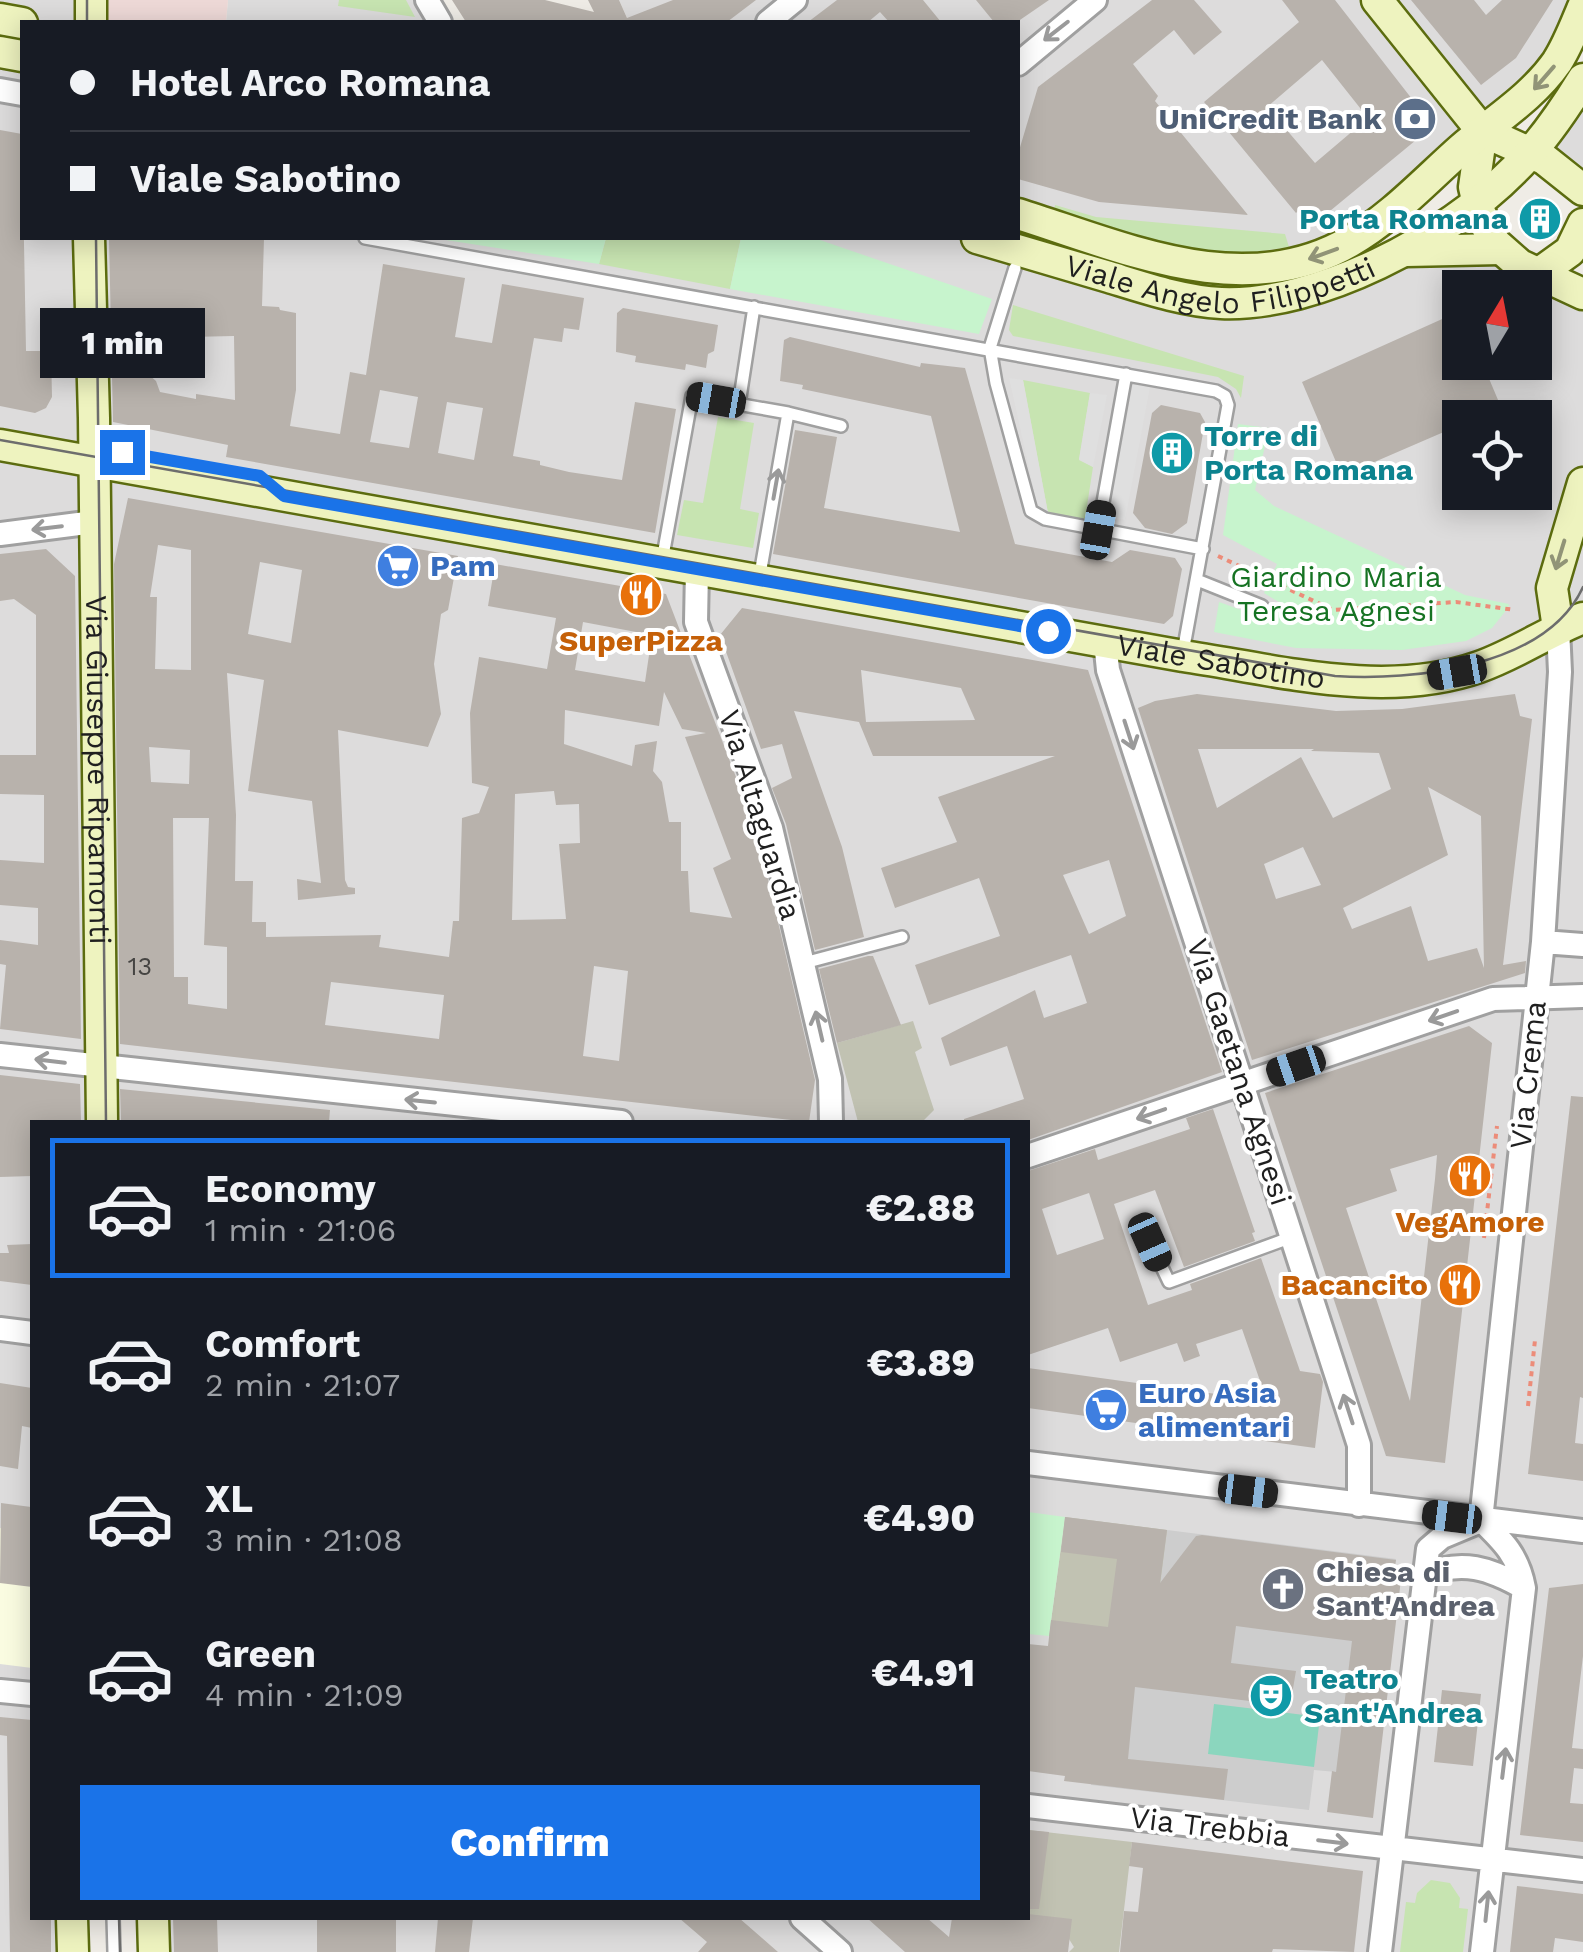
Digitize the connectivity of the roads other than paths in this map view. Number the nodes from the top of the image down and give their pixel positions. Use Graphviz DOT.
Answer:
graph roads {
  1 [pos="796,0"];
  2 [pos="1096,0"];
  3 [pos="1377,0"];
  4 [pos="1583,7"];
  5 [pos="771,20"];
  6 [pos="1020,62"];
  7 [pos="1583,79"];
  8 [pos="1482,131"];
  9 [pos="1530,153"];
  10 [pos="1582,192"];
  11 [pos="1476,202"];
  12 [pos="1020,215"];
  13 [pos="1583,224"];
  14 [pos="70,240"];
  15 [pos="88,240"];
  16 [pos="376,240"];
  17 [pos="985,240"];
  18 [pos="1501,250"];
  19 [pos="1403,252"];
  20 [pos="1015,268"];
  21 [pos="1530,270"];
  22 [pos="1544,270"];
  23 [pos="1552,280"];
  24 [pos="1583,294"];
  25 [pos="754,307"];
  26 [pos="990,348"];
  27 [pos="1126,374"];
  28 [pos="739,404"];
  29 [pos="788,412"];
  30 [pos="94,418"];
  31 [pos="841,426"];
  32 [pos="0,446"];
  33 [pos="94,462"];
  34 [pos="1583,483"];
  35 [pos="94,522"];
  36 [pos="1098,530"];
  37 [pos="0,534"];
  38 [pos="1203,550"];
  39 [pos="662,562"];
  40 [pos="697,569"];
  41 [pos="759,580"];
  42 [pos="1197,580"];
  43 [pos="1262,606"];
  44 [pos="1571,623"];
  45 [pos="1105,641"];
  46 [pos="1182,656"];
  47 [pos="902,937"];
  48 [pos="1544,942"];
  49 [pos="1583,946"];
  50 [pos="804,964"];
  51 [pos="1537,995"];
  52 [pos="1583,996"];
  53 [pos="0,1055"];
  54 [pos="101,1067"];
  55 [pos="1243,1083"];
  56 [pos="102,1120"];
  57 [pos="602,1120"];
  58 [pos="831,1120"];
  59 [pos="1030,1155"];
  60 [pos="1292,1236"];
  61 [pos="1150,1242"];
  62 [pos="0,1330"];
  63 [pos="30,1334"];
  64 [pos="1030,1463"];
  65 [pos="1360,1505"];
  66 [pos="1481,1520"];
  67 [pos="1583,1531"];
  68 [pos="1424,1576"];
  69 [pos="1524,1588"];
  70 [pos="0,1691"];
  71 [pos="30,1694"];
  72 [pos="1030,1806"];
  73 [pos="1392,1848"];
  74 [pos="1492,1860"];
  75 [pos="1583,1870"];
  76 [pos="72,1920"];
  77 [pos="113,1920"];
  78 [pos="153,1920"];
  79 [pos="804,1920"];
  80 [pos="72,1952"];
  81 [pos="114,1952"];
  82 [pos="154,1952"];
  83 [pos="840,1952"];
  84 [pos="1380,1952"];
  85 [pos="1482,1952"];
  1 -- 5 [label="street"];
  2 -- 6 [label="street, one-way"];
  3 -- 8 [label="street"];
  4 -- 8 [label="street, Viale Angelo Filippetti, one-way"];
  7 -- 9 [label="street, Viale Angelo Filippetti"];
  8 -- 9 [label="street"];
  8 -- 11 [label="street"];
  8 -- 12 [label="street, Viale Angelo Filippetti, one-way"];
  9 -- 10 [label="street"];
  9 -- 11 [label="street, Viale Angelo Filippetti"];
  11 -- 18 [label="street"];
  11 -- 19 [label="street, Viale Angelo Filippetti"];
  13 -- 22 [label="street"];
  14 -- 30 [label="street, Via Giuseppe Ripamonti"];
  15 -- 30 [label="street, Via Giuseppe Ripamonti"];
  16 -- 25 [label="lane"];
  17 -- 19 [label="street, Viale Angelo Filippetti"];
  18 -- 19 [label="street, Viale Angelo Filippetti"];
  18 -- 21 [label="street"];
  20 -- 26 [label="lane"];
  23 -- 24 [label="street"];
  25 -- 26 [label="lane"];
  25 -- 28 [label="lane"];
  26 -- 27 [label="lane"];
  26 -- 36 [label="lane"];
  27 -- 36 [label="lane"];
  27 -- 38 [label="lane"];
  28 -- 29 [label="lane"];
  28 -- 39 [label="lane"];
  29 -- 31 [label="lane"];
  41 -- 29 [label="lane, one-way"];
  30 -- 33 [label="street, Via Giuseppe Ripamonti"];
  32 -- 33 [label="street, Viale Sabotino"];
  33 -- 35 [label="street, Via Giuseppe Ripamonti"];
  33 -- 39 [label="street, Viale Sabotino"];
  34 -- 44 [label="street, one-way"];
  35 -- 37 [label="street, one-way"];
  35 -- 54 [label="street, Via Giuseppe Ripamonti"];
  36 -- 38 [label="lane"];
  38 -- 42 [label="lane"];
  39 -- 40 [label="street, Viale Sabotino"];
  40 -- 41 [label="street, Viale Sabotino"];
  40 -- 50 [label="street, Via Altaguardia"];
  41 -- 45 [label="street, Viale Sabotino"];
  42 -- 43 [label="lane"];
  42 -- 46 [label="lane"];
  44 -- 46 [label="street, Viale Sabotino"];
  44 -- 48 [label="street, Via Crema"];
  45 -- 46 [label="street, Viale Sabotino"];
  45 -- 55 [label="street, Via Gaetana Agnesi, one-way"];
  47 -- 50 [label="lane"];
  48 -- 49 [label="street"];
  48 -- 51 [label="street, Via Crema"];
  58 -- 50 [label="street, Via Altaguardia, one-way"];
  51 -- 52 [label="street"];
  51 -- 55 [label="street, one-way"];
  51 -- 66 [label="street, Via Crema"];
  54 -- 53 [label="street, one-way"];
  54 -- 56 [label="street, Via Giuseppe Ripamonti"];
  57 -- 54 [label="street, one-way"];
  55 -- 59 [label="street, one-way"];
  55 -- 60 [label="street, Via Gaetana Agnesi"];
  60 -- 61 [label="lane"];
  65 -- 60 [label="street, Via Gaetana Agnesi, one-way"];
  62 -- 63 [label="street"];
  64 -- 65 [label="street"];
  65 -- 66 [label="street"];
  66 -- 67 [label="street"];
  66 -- 68 [label="street"];
  66 -- 69 [label="street"];
  68 -- 69 [label="street"];
  68 -- 73 [label="street"];
  74 -- 69 [label="street, one-way"];
  70 -- 71 [label="street"];
  72 -- 73 [label="street, Via Trebbia, one-way"];
  73 -- 74 [label="street"];
  73 -- 84 [label="street"];
  74 -- 75 [label="street"];
  85 -- 74 [label="street, one-way"];
  76 -- 80 [label="street"];
  77 -- 81 [label="lane"];
  78 -- 82 [label="street"];
  79 -- 83 [label="street"];
}
